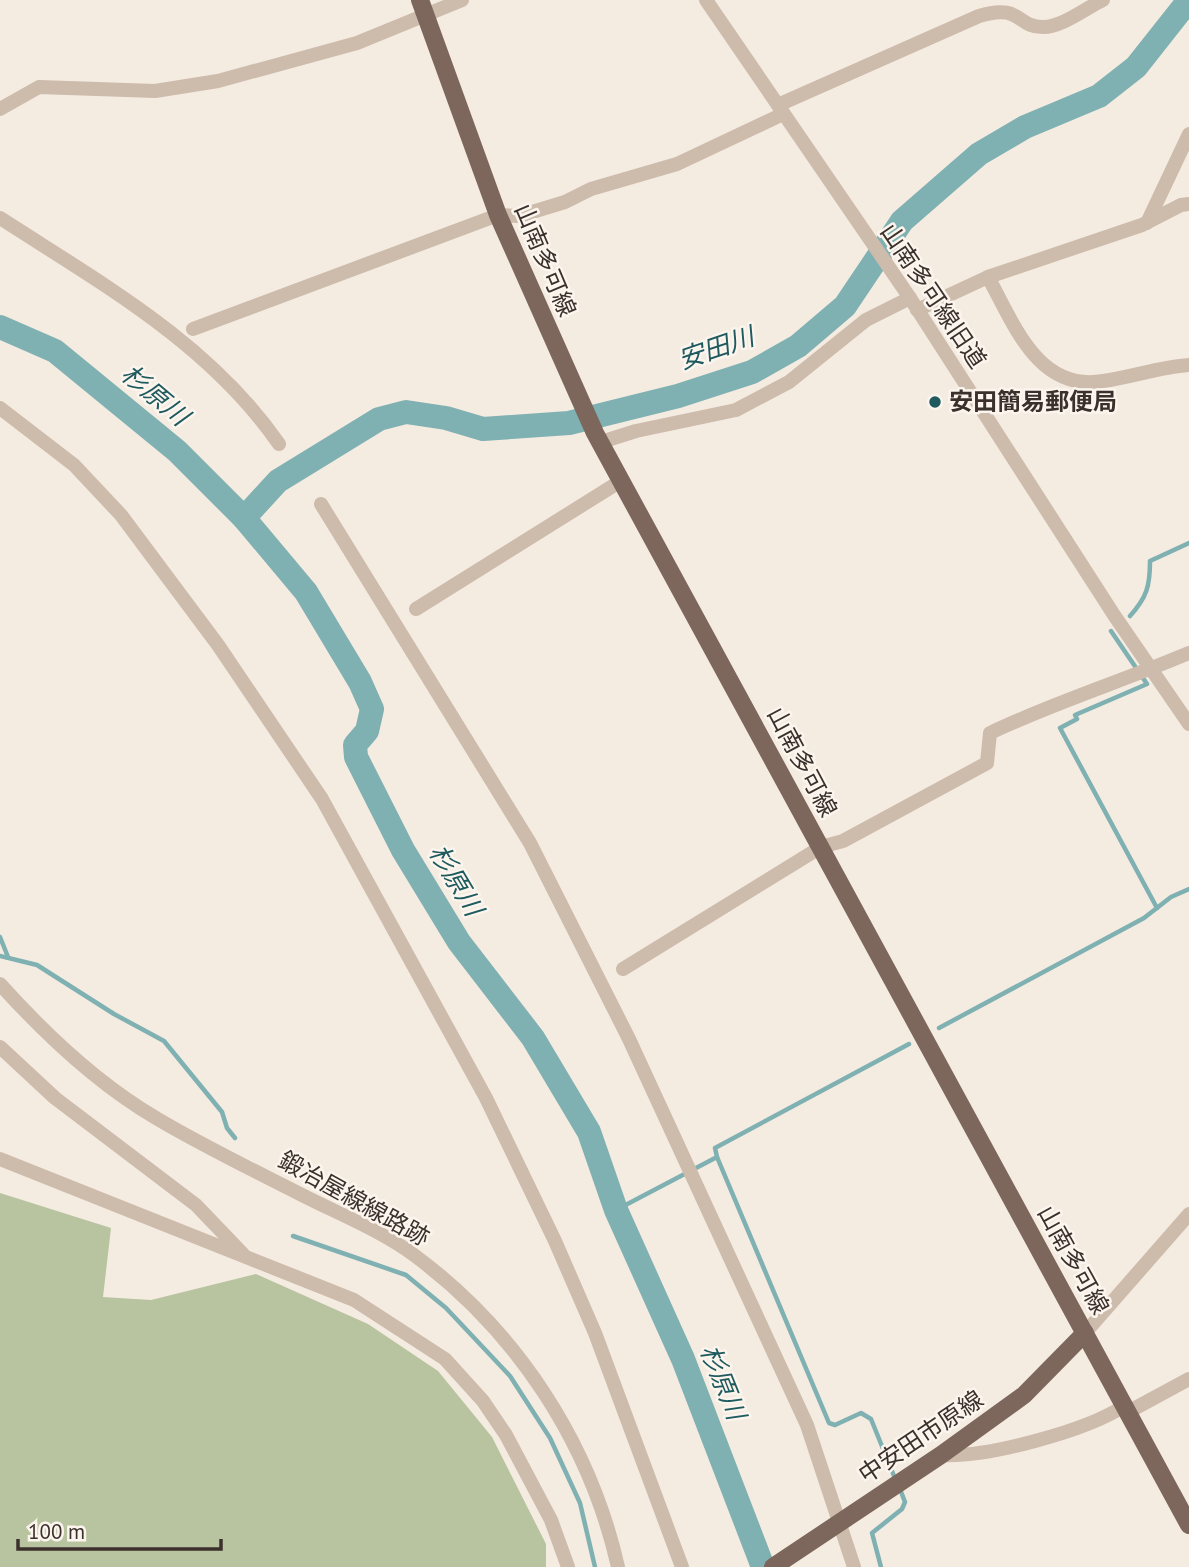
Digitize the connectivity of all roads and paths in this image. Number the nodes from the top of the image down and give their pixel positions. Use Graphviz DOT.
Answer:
graph roads {
  1 [pos="462,0"];
  2 [pos="706,0"];
  3 [pos="1103,0"];
  4 [pos="422,8"];
  5 [pos="0,109"];
  6 [pos="780,110"];
  7 [pos="1189,134"];
  8 [pos="1189,204"];
  9 [pos="498,215"];
  10 [pos="0,218"];
  11 [pos="1147,223"];
  12 [pos="988,277"];
  13 [pos="914,304"];
  14 [pos="193,329"];
  15 [pos="1189,365"];
  16 [pos="0,408"];
  17 [pos="598,437"];
  18 [pos="279,444"];
  19 [pos="624,484"];
  20 [pos="321,504"];
  21 [pos="416,609"];
  22 [pos="1189,653"];
  23 [pos="1152,670"];
  24 [pos="1189,724"];
  25 [pos="821,848"];
  26 [pos="623,969"];
  27 [pos="0,984"];
  28 [pos="0,1046"];
  29 [pos="0,1159"];
  30 [pos="1189,1214"];
  31 [pos="248,1258"];
  32 [pos="1085,1334"];
  33 [pos="1189,1379"];
  34 [pos="1126,1409"];
  35 [pos="941,1455"];
  36 [pos="837,1523"];
  37 [pos="1189,1525"];
  38 [pos="568,1567"];
  39 [pos="618,1567"];
  40 [pos="682,1567"];
  41 [pos="773,1567"];
  42 [pos="854,1567"];
  1 -- 4 [label="street"];
  2 -- 6 [label="street, 山南多可線旧道"];
  3 -- 6 [label="street"];
  4 -- 5 [label="street"];
  4 -- 9 [label="main road, 山南多可線"];
  6 -- 9 [label="street"];
  6 -- 13 [label="street, 山南多可線旧道"];
  7 -- 11 [label="street"];
  8 -- 11 [label="street"];
  9 -- 14 [label="street"];
  9 -- 17 [label="main road, 山南多可線"];
  10 -- 18 [label="street"];
  11 -- 12 [label="street"];
  12 -- 13 [label="street"];
  12 -- 15 [label="street"];
  13 -- 17 [label="street"];
  13 -- 23 [label="street, 山南多可線旧道"];
  16 -- 40 [label="street"];
  17 -- 19 [label="main road, 山南多可線"];
  19 -- 21 [label="street"];
  19 -- 25 [label="main road, 山南多可線"];
  20 -- 36 [label="street"];
  22 -- 23 [label="street"];
  23 -- 24 [label="street, 山南多可線旧道"];
  23 -- 25 [label="street"];
  25 -- 26 [label="street"];
  25 -- 32 [label="main road, 山南多可線"];
  27 -- 39 [label="street, 鍛冶屋線線路跡"];
  28 -- 31 [label="street"];
  29 -- 31 [label="street"];
  30 -- 32 [label="street"];
  31 -- 38 [label="street"];
  32 -- 34 [label="main road, 山南多可線"];
  32 -- 35 [label="main road, 中安田市原線"];
  33 -- 34 [label="street"];
  34 -- 35 [label="street"];
  34 -- 37 [label="main road, 山南多可線"];
  35 -- 36 [label="main road, 中安田市原線"];
  36 -- 41 [label="main road, 中安田市原線"];
  36 -- 42 [label="street"];
}
